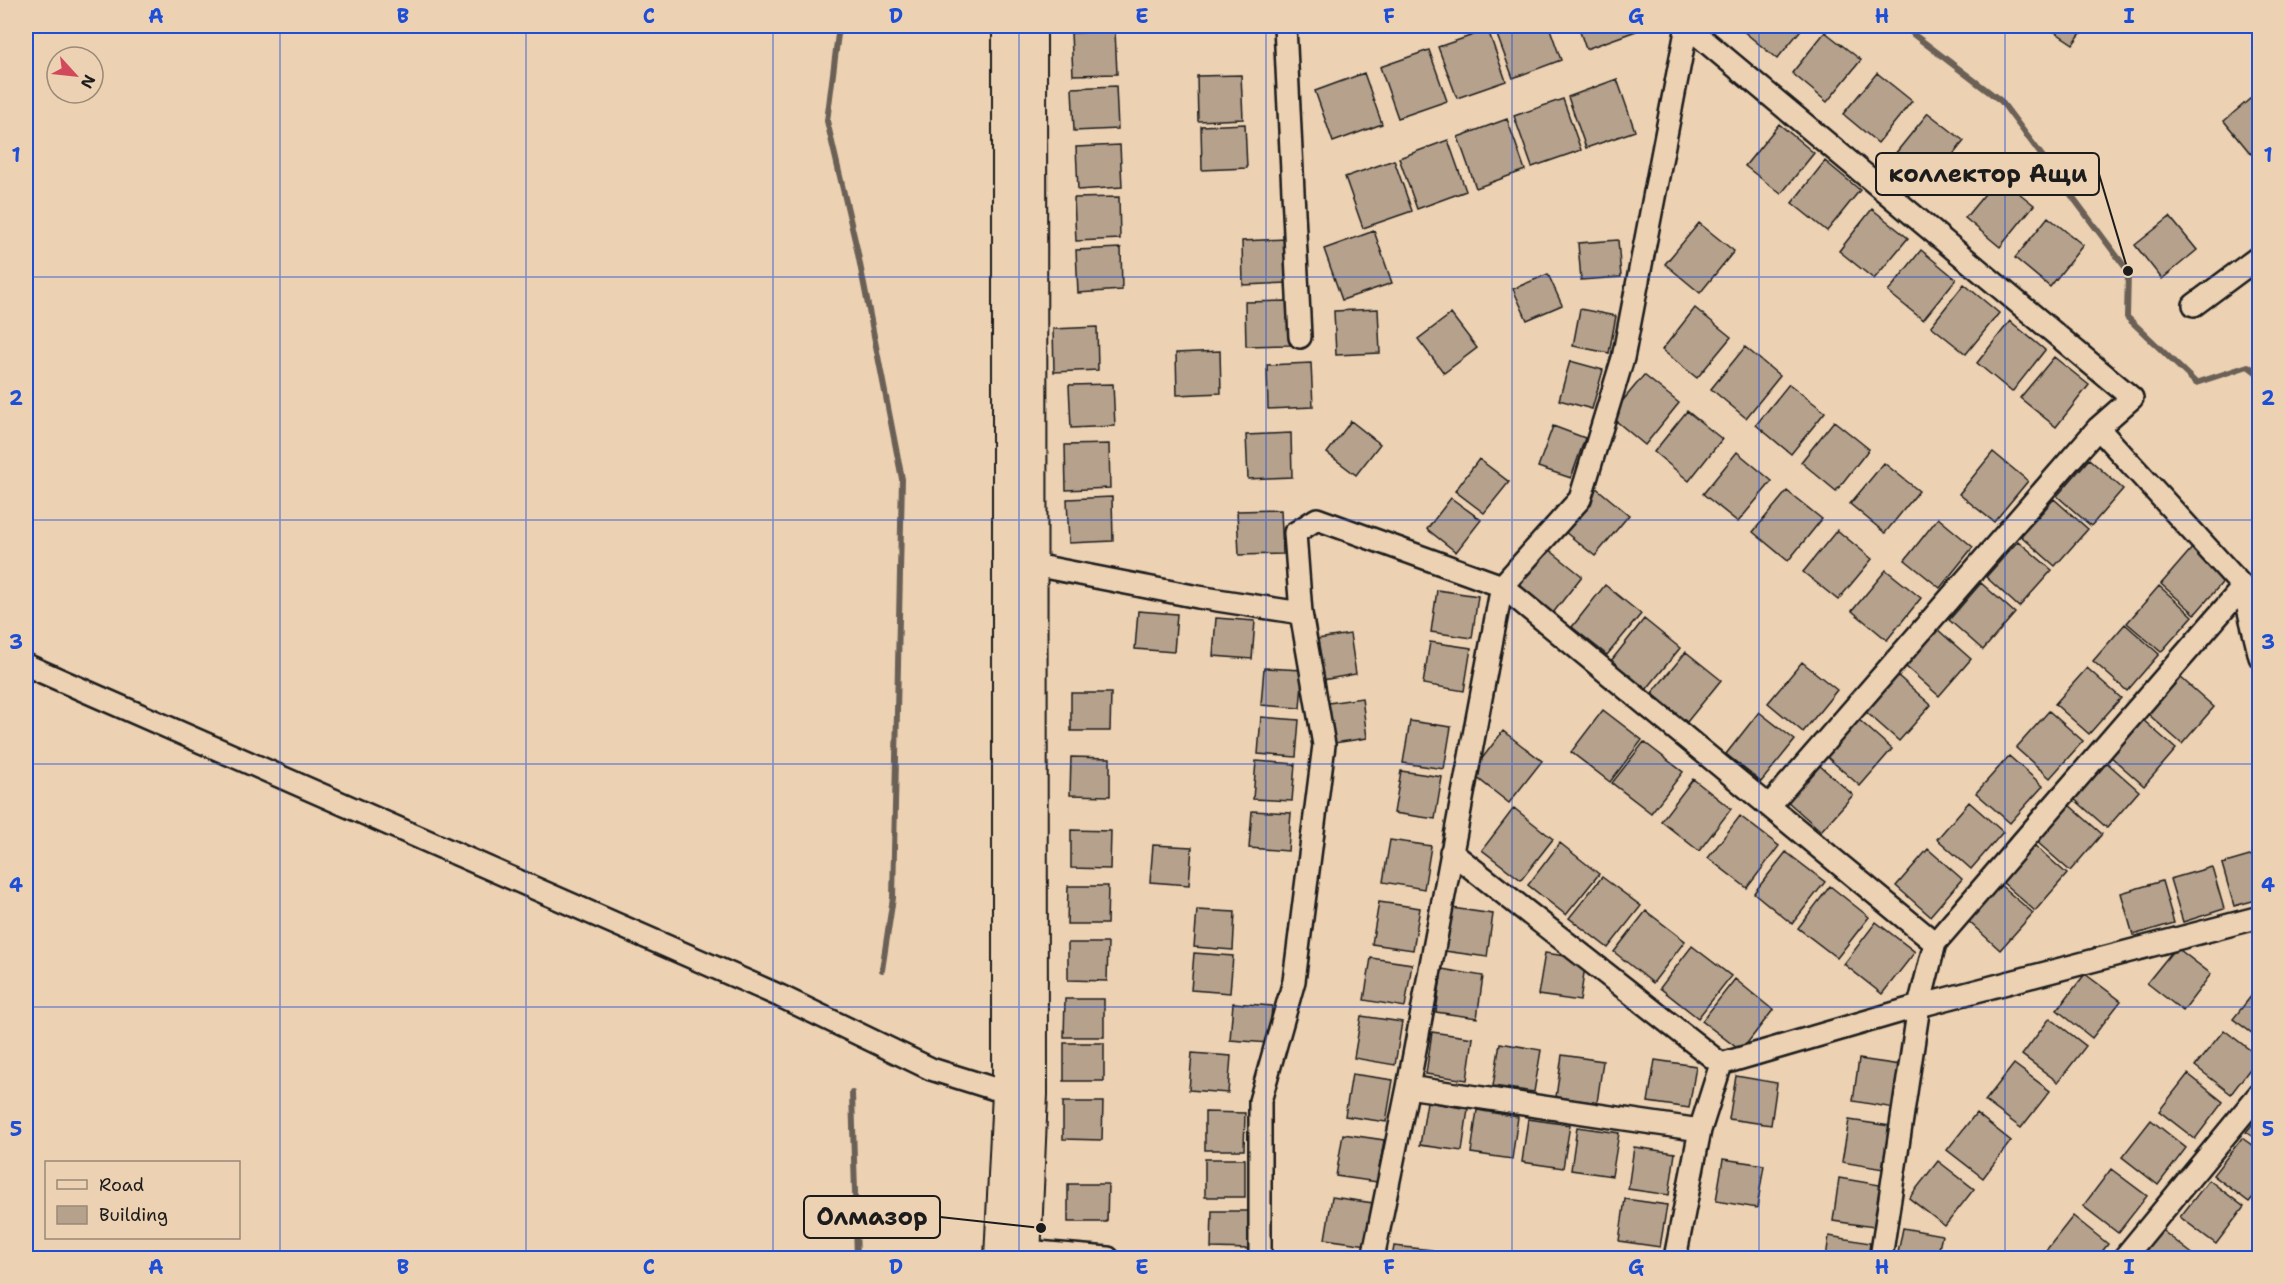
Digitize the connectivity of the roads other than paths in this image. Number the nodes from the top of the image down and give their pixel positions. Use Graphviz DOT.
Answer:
graph roads {
  1 [pos="1008,26"];
  2 [pos="1031,26"];
  3 [pos="1285,26"];
  4 [pos="1687,26"];
  5 [pos="2259,256"];
  6 [pos="2194,305"];
  7 [pos="1300,337"];
  8 [pos="2098,428"];
  9 [pos="1034,565"];
  10 [pos="1502,586"];
  11 [pos="2243,587"];
  12 [pos="1301,613"];
  13 [pos="2259,657"];
  14 [pos="26,664"];
  15 [pos="1769,806"];
  16 [pos="1451,852"];
  17 [pos="2259,917"];
  18 [pos="1935,943"];
  19 [pos="1919,1006"];
  20 [pos="1721,1064"];
  21 [pos="1408,1087"];
  22 [pos="1008,1093"];
  23 [pos="2259,1094"];
  24 [pos="1700,1130"];
  25 [pos="1017,1256"];
  26 [pos="1108,1258"];
  27 [pos="1260,1258"];
  28 [pos="1373,1258"];
  29 [pos="1675,1258"];
  30 [pos="1881,1258"];
  31 [pos="2124,1258"];
  1 -- 22 [label="main road"];
  2 -- 9 [label="main road"];
  3 -- 7 [label="street"];
  4 -- 8 [label="street"];
  4 -- 10 [label="street"];
  5 -- 6 [label="street"];
  8 -- 11 [label="street"];
  8 -- 15 [label="street"];
  9 -- 12 [label="street"];
  9 -- 25 [label="main road"];
  10 -- 12 [label="street"];
  10 -- 15 [label="street"];
  10 -- 16 [label="street"];
  11 -- 13 [label="street"];
  11 -- 18 [label="street"];
  12 -- 27 [label="street"];
  14 -- 22 [label="street"];
  15 -- 18 [label="street"];
  16 -- 20 [label="street"];
  16 -- 21 [label="street"];
  17 -- 19 [label="street"];
  18 -- 19 [label="street"];
  19 -- 20 [label="street"];
  19 -- 30 [label="street"];
  20 -- 24 [label="street"];
  21 -- 24 [label="street"];
  21 -- 28 [label="street"];
  22 -- 25 [label="main road"];
  23 -- 31 [label="street"];
  24 -- 29 [label="street"];
  25 -- 26 [label="street"];
}
